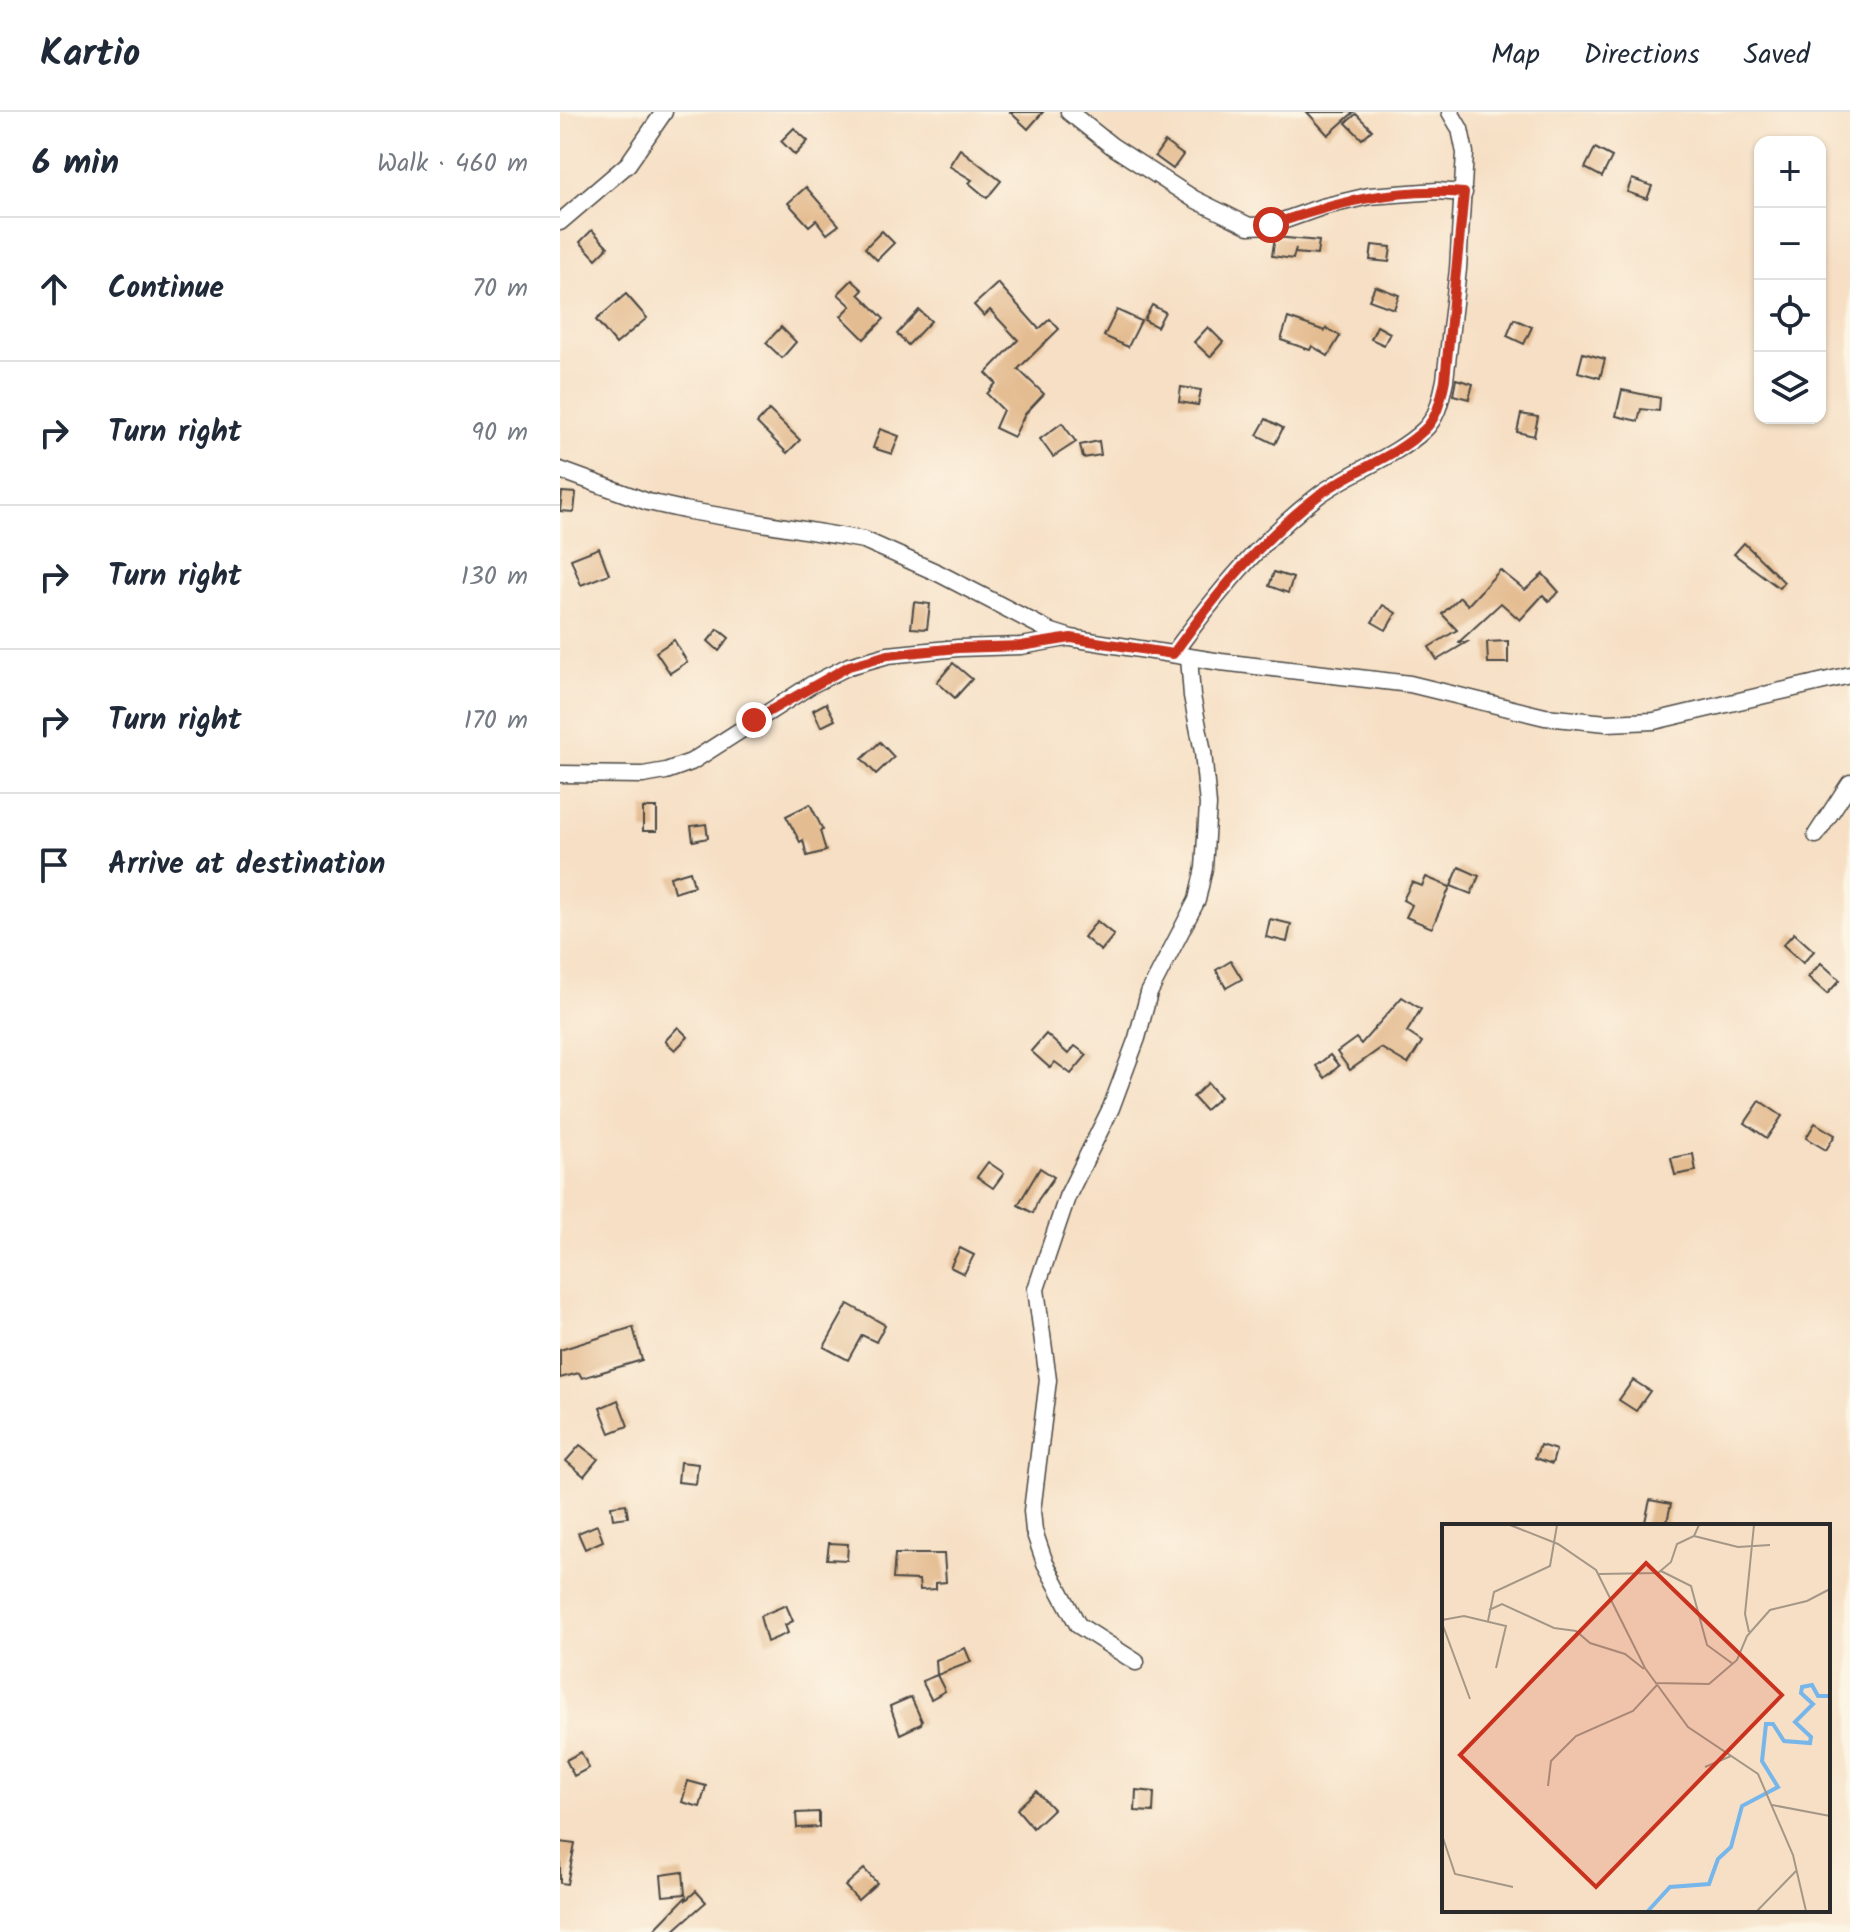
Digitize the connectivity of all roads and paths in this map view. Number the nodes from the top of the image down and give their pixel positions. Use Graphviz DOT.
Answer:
graph roads {
  1 [pos="664,112"];
  2 [pos="1069,112"];
  3 [pos="1450,112"];
  4 [pos="1464,193"];
  5 [pos="560,222"];
  6 [pos="560,470"];
  7 [pos="1071,638"];
  8 [pos="1181,656"];
  9 [pos="1850,675"];
  10 [pos="560,774"];
  11 [pos="1850,783"];
  12 [pos="1816,835"];
  13 [pos="1136,1662"];
  1 -- 5 [label="street"];
  2 -- 4 [label="street"];
  3 -- 4 [label="street"];
  4 -- 8 [label="street"];
  6 -- 7 [label="street"];
  7 -- 8 [label="street"];
  7 -- 10 [label="street"];
  8 -- 9 [label="street"];
  8 -- 13 [label="street"];
  11 -- 12 [label="street"];
}
